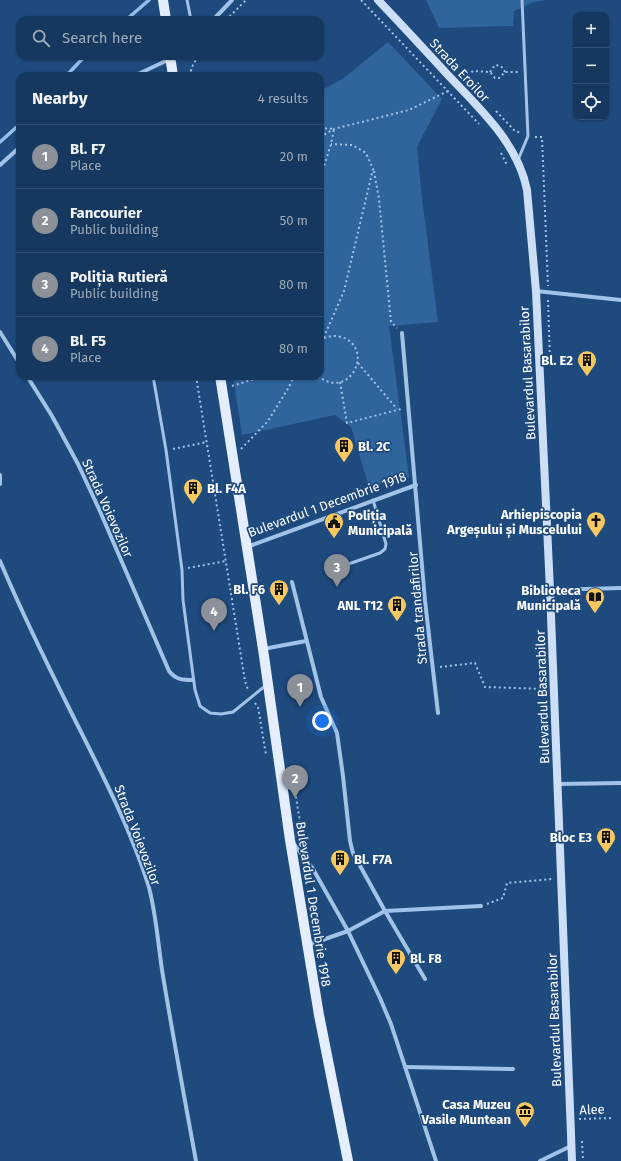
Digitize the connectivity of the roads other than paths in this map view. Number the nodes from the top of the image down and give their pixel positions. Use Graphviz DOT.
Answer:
graph roads {
  1 [pos="163,0"];
  2 [pos="187,0"];
  3 [pos="232,0"];
  4 [pos="378,0"];
  5 [pos="522,0"];
  6 [pos="165,16"];
  7 [pos="190,16"];
  8 [pos="217,16"];
  9 [pos="165,60"];
  10 [pos="171,60"];
  11 [pos="142,72"];
  12 [pos="173,72"];
  13 [pos="16,151"];
  14 [pos="518,161"];
  15 [pos="0,165"];
  16 [pos="536,291"];
  17 [pos="621,300"];
  18 [pos="0,332"];
  19 [pos="402,333"];
  20 [pos="16,358"];
  21 [pos="30,380"];
  22 [pos="154,380"];
  23 [pos="221,380"];
  24 [pos="0,475"];
  25 [pos="0,484"];
  26 [pos="416,485"];
  27 [pos="373,500"];
  28 [pos="246,547"];
  29 [pos="0,561"];
  30 [pos="337,568"];
  31 [pos="292,582"];
  32 [pos="621,588"];
  33 [pos="550,590"];
  34 [pos="306,641"];
  35 [pos="263,649"];
  36 [pos="193,680"];
  37 [pos="268,684"];
  38 [pos="438,713"];
  39 [pos="621,783"];
  40 [pos="557,784"];
  41 [pos="290,840"];
  42 [pos="480,906"];
  43 [pos="385,911"];
  44 [pos="348,930"];
  45 [pos="308,945"];
  46 [pos="424,979"];
  47 [pos="405,1067"];
  48 [pos="514,1069"];
  49 [pos="572,1146"];
  50 [pos="196,1161"];
  51 [pos="348,1161"];
  52 [pos="436,1161"];
  53 [pos="540,1161"];
  54 [pos="572,1161"];
  1 -- 6 [label="main road"];
  2 -- 7 [label="lane"];
  3 -- 8 [label="street"];
  4 -- 14 [label="main road, Strada Eroilor"];
  5 -- 14 [label="lane"];
  9 -- 11 [label="street"];
  10 -- 12 [label="main road"];
  13 -- 15 [label="street"];
  14 -- 16 [label="main road, Bulevardul Basarabilor"];
  16 -- 17 [label="street"];
  16 -- 33 [label="main road, Bulevardul Basarabilor"];
  18 -- 20 [label="street"];
  19 -- 26 [label="street, Strada trandafirilor"];
  21 -- 36 [label="street, Strada Voievozilor"];
  22 -- 36 [label="lane"];
  23 -- 28 [label="main road, Bulevardul 1 Decembrie 1918"];
  24 -- 25 [label="street"];
  26 -- 27 [label="street, Bulevardul 1 Decembrie 1918"];
  26 -- 38 [label="street, Strada trandafirilor"];
  27 -- 28 [label="street, Bulevardul 1 Decembrie 1918"];
  27 -- 30 [label="lane"];
  28 -- 35 [label="main road, Bulevardul 1 Decembrie 1918"];
  29 -- 50 [label="street, Strada Voievozilor"];
  31 -- 34 [label="street"];
  32 -- 33 [label="street"];
  33 -- 40 [label="main road, Bulevardul Basarabilor"];
  34 -- 35 [label="street"];
  34 -- 43 [label="street"];
  35 -- 37 [label="main road, Bulevardul 1 Decembrie 1918"];
  36 -- 37 [label="lane"];
  37 -- 41 [label="main road, Bulevardul 1 Decembrie 1918"];
  39 -- 40 [label="street"];
  40 -- 49 [label="main road, Bulevardul Basarabilor"];
  41 -- 44 [label="street"];
  41 -- 45 [label="main road, Bulevardul 1 Decembrie 1918"];
  42 -- 43 [label="street"];
  43 -- 44 [label="street"];
  43 -- 46 [label="street"];
  44 -- 45 [label="street"];
  44 -- 47 [label="street"];
  45 -- 51 [label="main road, Bulevardul 1 Decembrie 1918"];
  47 -- 48 [label="street"];
  47 -- 52 [label="street"];
  49 -- 53 [label="street"];
  49 -- 54 [label="main road, Bulevardul Basarabilor"];
}
